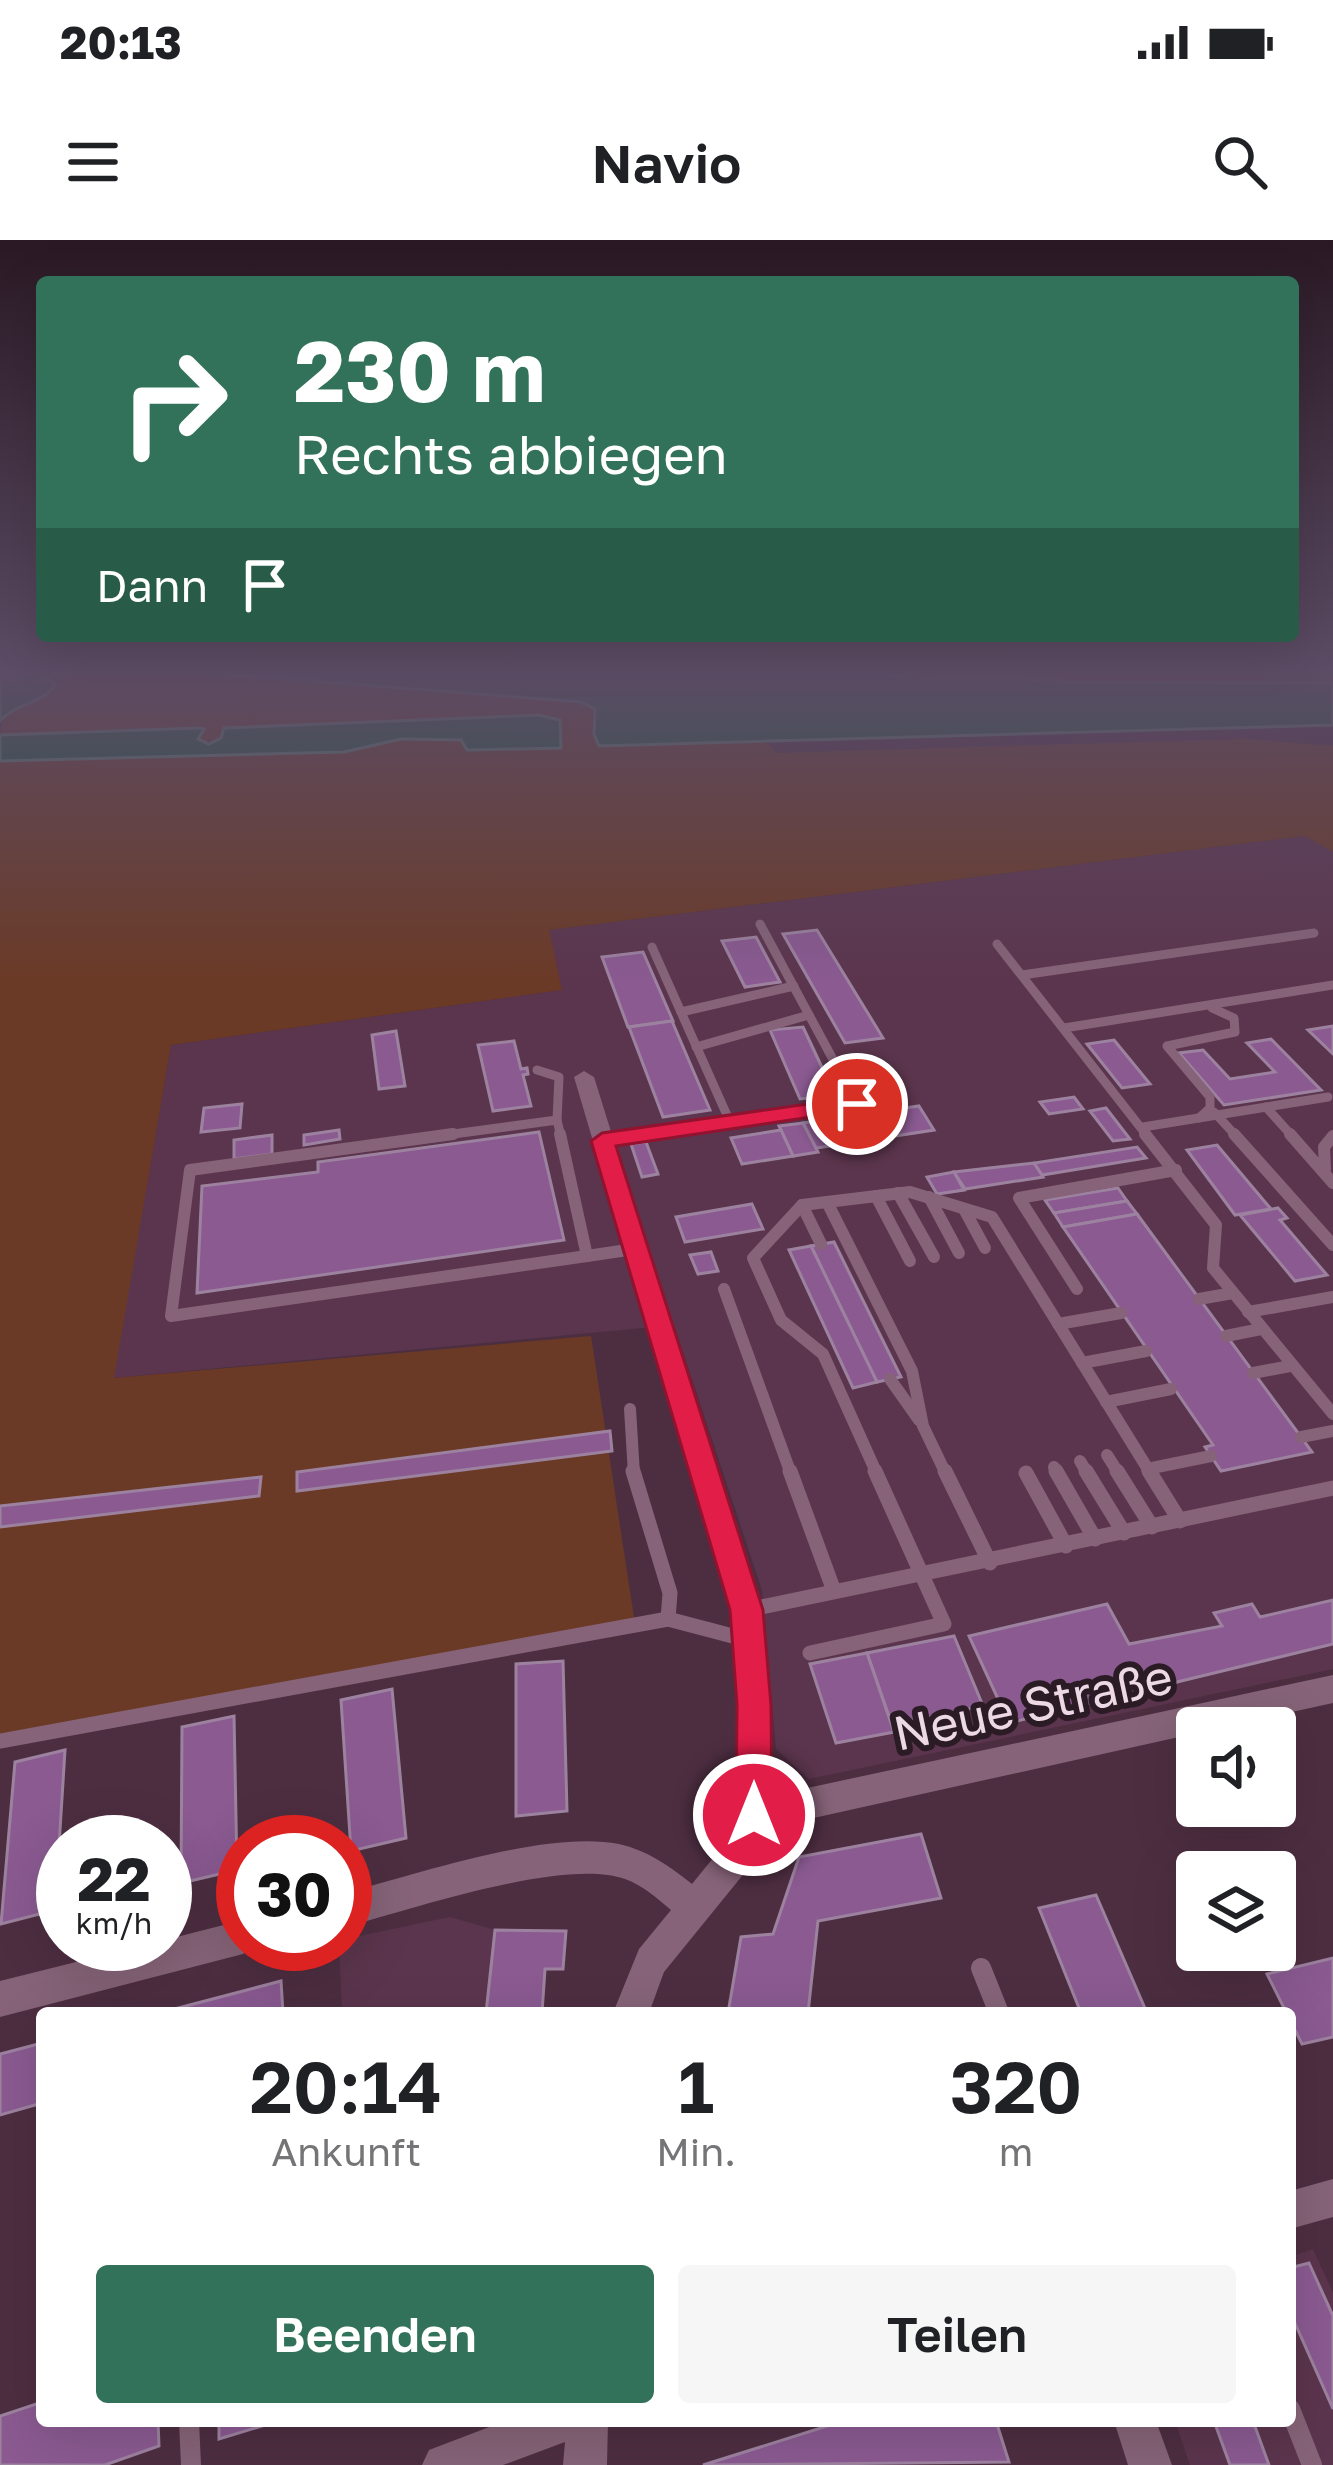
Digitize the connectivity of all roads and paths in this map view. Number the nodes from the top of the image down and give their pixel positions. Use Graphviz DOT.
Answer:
graph roads {
  1 [pos="760,924"];
  2 [pos="1314,933"];
  3 [pos="997,944"];
  4 [pos="652,947"];
  5 [pos="1022,975"];
  6 [pos="1333,985"];
  7 [pos="794,986"];
  8 [pos="1198,1006"];
  9 [pos="681,1012"];
  10 [pos="809,1015"];
  11 [pos="1064,1028"];
  12 [pos="697,1047"];
  13 [pos="537,1070"];
  14 [pos="584,1077"];
  15 [pos="1328,1097"];
  16 [pos="1266,1107"];
  17 [pos="1214,1110"];
  18 [pos="557,1120"];
  19 [pos="730,1122"];
  20 [pos="1143,1127"];
  21 [pos="1333,1136"];
  22 [pos="602,1141"];
  23 [pos="1176,1170"];
  24 [pos="1325,1171"];
  25 [pos="1333,1183"];
  26 [pos="898,1193"];
  27 [pos="876,1196"];
  28 [pos="929,1197"];
  29 [pos="827,1202"];
  30 [pos="802,1205"];
  31 [pos="963,1208"];
  32 [pos="821,1244"];
  33 [pos="1333,1245"];
  34 [pos="985,1248"];
  35 [pos="634,1249"];
  36 [pos="959,1252"];
  37 [pos="587,1256"];
  38 [pos="934,1257"];
  39 [pos="910,1261"];
  40 [pos="724,1289"];
  41 [pos="1077,1289"];
  42 [pos="1233,1293"];
  43 [pos="1333,1297"];
  44 [pos="1199,1299"];
  45 [pos="1248,1312"];
  46 [pos="1121,1313"];
  47 [pos="1058,1324"];
  48 [pos="1261,1330"];
  49 [pos="1226,1336"];
  50 [pos="1146,1351"];
  51 [pos="1082,1363"];
  52 [pos="1290,1366"];
  53 [pos="1253,1373"];
  54 [pos="890,1379"];
  55 [pos="1171,1389"];
  56 [pos="1106,1402"];
  57 [pos="630,1409"];
  58 [pos="1333,1414"];
  59 [pos="923,1426"];
  60 [pos="1333,1431"];
  61 [pos="1301,1437"];
  62 [pos="1108,1455"];
  63 [pos="1211,1456"];
  64 [pos="1081,1461"];
  65 [pos="1054,1466"];
  66 [pos="1147,1469"];
  67 [pos="1026,1472"];
  68 [pos="1333,1488"];
  69 [pos="1180,1521"];
  70 [pos="1152,1527"];
  71 [pos="1124,1533"];
  72 [pos="1095,1540"];
  73 [pos="1066,1546"];
  74 [pos="990,1563"];
  75 [pos="923,1575"];
  76 [pos="834,1591"];
  77 [pos="668,1618"];
  78 [pos="749,1626"];
  79 [pos="810,1653"];
  80 [pos="1333,1689"];
  81 [pos="0,1741"];
  82 [pos="754,1815"];
  83 [pos="372,1904"];
  84 [pos="694,1907"];
  85 [pos="216,1944"];
  86 [pos="981,1968"];
  87 [pos="0,1999"];
  88 [pos="634,2007"];
  89 [pos="997,2007"];
  90 [pos="1333,2198"];
  91 [pos="1296,2208"];
  92 [pos="1296,2424"];
  93 [pos="189,2427"];
  94 [pos="548,2427"];
  95 [pos="587,2427"];
  96 [pos="1137,2427"];
  97 [pos="191,2465"];
  98 [pos="444,2465"];
  99 [pos="585,2465"];
  100 [pos="1150,2465"];
  101 [pos="1312,2465"];
  1 -- 7 [label="lane"];
  2 -- 5 [label="lane"];
  3 -- 5 [label="lane"];
  4 -- 9 [label="lane"];
  5 -- 11 [label="lane"];
  6 -- 8 [label="lane"];
  7 -- 9 [label="lane"];
  7 -- 10 [label="lane"];
  8 -- 11 [label="lane"];
  8 -- 17 [label="lane"];
  9 -- 12 [label="lane"];
  10 -- 12 [label="lane"];
  10 -- 19 [label="lane"];
  11 -- 20 [label="lane"];
  12 -- 19 [label="lane"];
  13 -- 18 [label="lane"];
  14 -- 22 [label="street"];
  15 -- 16 [label="lane"];
  16 -- 17 [label="lane"];
  16 -- 24 [label="lane"];
  17 -- 20 [label="lane"];
  17 -- 33 [label="lane"];
  18 -- 37 [label="lane"];
  18 -- 37 [label="lane"];
  19 -- 22 [label="lane"];
  20 -- 23 [label="lane"];
  21 -- 24 [label="lane"];
  22 -- 35 [label="street"];
  23 -- 41 [label="lane"];
  23 -- 42 [label="lane"];
  24 -- 25 [label="lane"];
  26 -- 27 [label="lane"];
  26 -- 28 [label="lane"];
  26 -- 38 [label="lane"];
  27 -- 29 [label="lane"];
  27 -- 39 [label="lane"];
  28 -- 31 [label="lane"];
  28 -- 36 [label="lane"];
  29 -- 30 [label="lane"];
  29 -- 59 [label="lane"];
  30 -- 32 [label="lane"];
  30 -- 75 [label="lane"];
  31 -- 34 [label="lane"];
  31 -- 47 [label="lane"];
  35 -- 37 [label="lane"];
  35 -- 78 [label="street"];
  40 -- 76 [label="lane"];
  42 -- 44 [label="lane"];
  42 -- 45 [label="lane"];
  43 -- 45 [label="lane"];
  45 -- 48 [label="lane"];
  46 -- 47 [label="lane"];
  47 -- 51 [label="lane"];
  48 -- 49 [label="lane"];
  48 -- 52 [label="lane"];
  50 -- 51 [label="lane"];
  51 -- 56 [label="lane"];
  52 -- 53 [label="lane"];
  52 -- 58 [label="lane"];
  54 -- 59 [label="lane"];
  55 -- 56 [label="lane"];
  56 -- 66 [label="lane"];
  57 -- 77 [label="lane"];
  59 -- 74 [label="lane"];
  60 -- 61 [label="lane"];
  62 -- 70 [label="lane"];
  63 -- 66 [label="lane"];
  64 -- 71 [label="lane"];
  65 -- 72 [label="lane"];
  66 -- 69 [label="lane"];
  67 -- 73 [label="lane"];
  68 -- 69 [label="lane"];
  69 -- 70 [label="lane"];
  70 -- 71 [label="lane"];
  71 -- 72 [label="lane"];
  72 -- 73 [label="lane"];
  73 -- 74 [label="lane"];
  74 -- 75 [label="lane"];
  75 -- 76 [label="lane"];
  75 -- 79 [label="lane"];
  76 -- 78 [label="lane"];
  77 -- 78 [label="lane"];
  77 -- 81 [label="lane"];
  78 -- 82 [label="street"];
  80 -- 82 [label="street, Neue Straße"];
  82 -- 84 [label="street"];
  83 -- 84 [label="street"];
  84 -- 88 [label="street"];
  85 -- 87 [label="street"];
  86 -- 89 [label="lane"];
  90 -- 91 [label="street"];
  92 -- 101 [label="lane"];
  93 -- 97 [label="lane"];
  94 -- 98 [label="street"];
  95 -- 99 [label="street"];
  96 -- 100 [label="street"];
}
